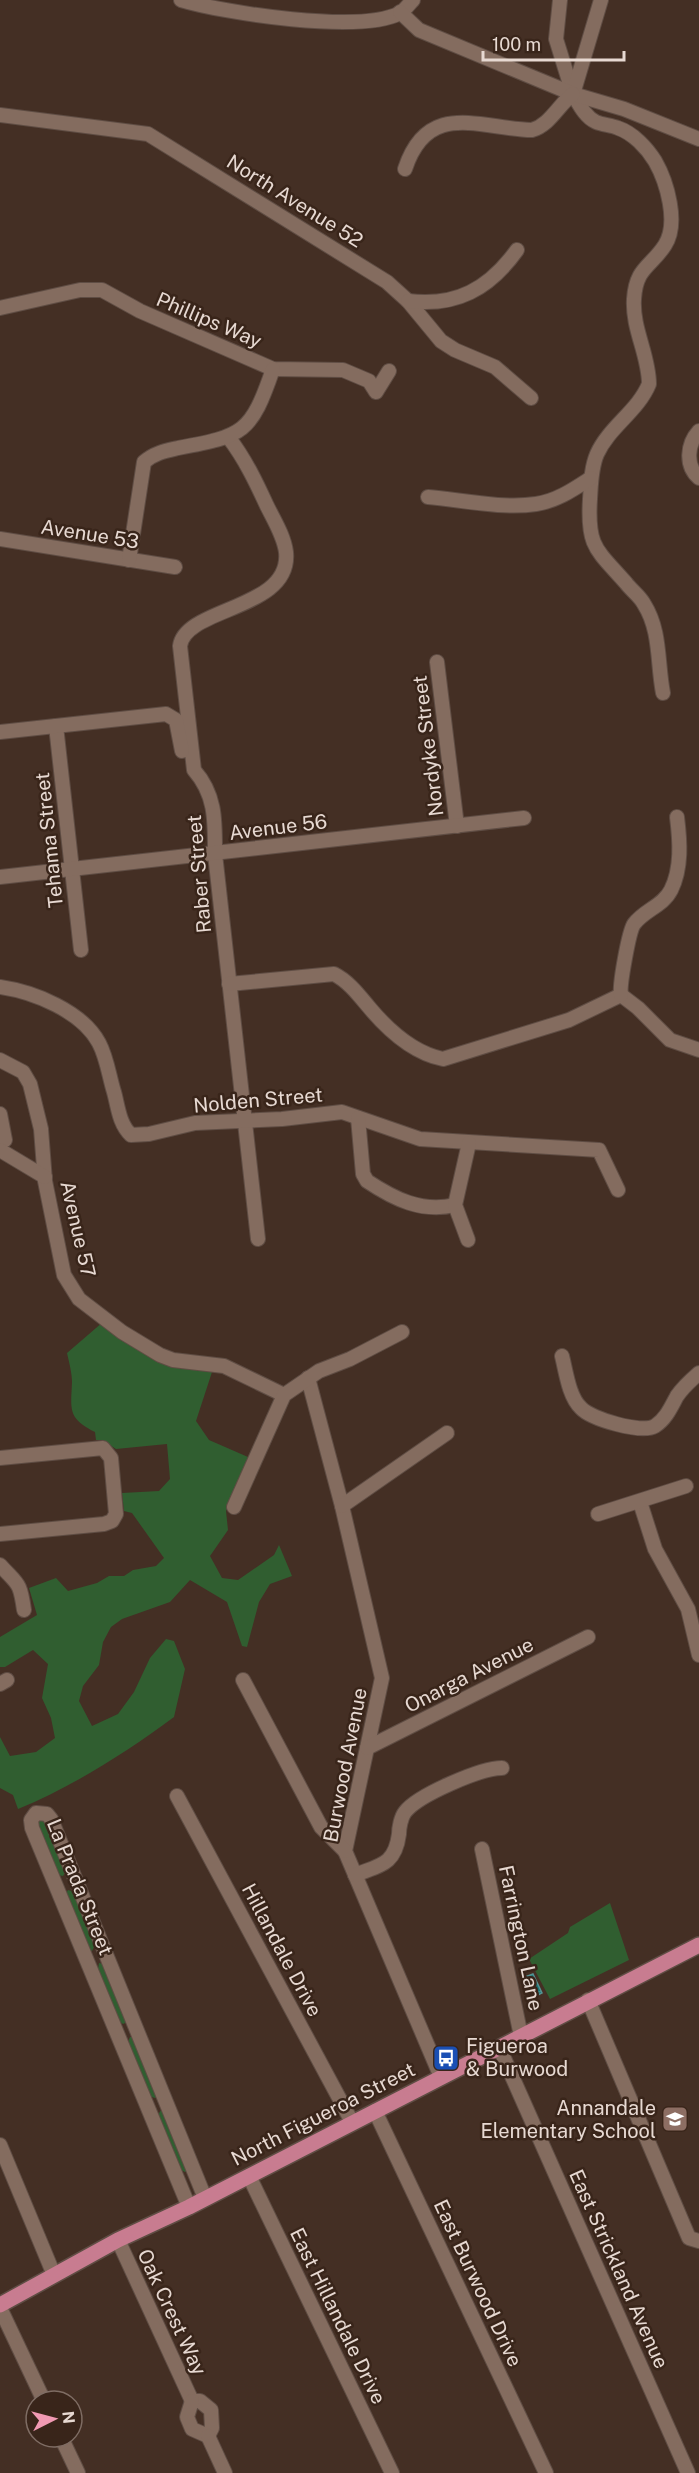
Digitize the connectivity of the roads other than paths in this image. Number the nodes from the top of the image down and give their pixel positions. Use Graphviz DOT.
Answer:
graph roads {
  1 [pos="181,0"];
  2 [pos="413,0"];
  3 [pos="560,0"];
  4 [pos="601,0"];
  5 [pos="400,12"];
  6 [pos="573,94"];
  7 [pos="0,115"];
  8 [pos="699,139"];
  9 [pos="405,169"];
  10 [pos="517,250"];
  11 [pos="408,301"];
  12 [pos="0,308"];
  13 [pos="273,369"];
  14 [pos="389,371"];
  15 [pos="531,399"];
  16 [pos="699,431"];
  17 [pos="229,438"];
  18 [pos="591,478"];
  19 [pos="699,478"];
  20 [pos="428,497"];
  21 [pos="0,539"];
  22 [pos="129,560"];
  23 [pos="175,567"];
  24 [pos="437,662"];
  25 [pos="663,693"];
  26 [pos="56,726"];
  27 [pos="0,732"];
  28 [pos="194,770"];
  29 [pos="524,818"];
  30 [pos="677,818"];
  31 [pos="457,826"];
  32 [pos="215,854"];
  33 [pos="71,871"];
  34 [pos="0,877"];
  35 [pos="81,950"];
  36 [pos="229,984"];
  37 [pos="0,987"];
  38 [pos="621,995"];
  39 [pos="699,1050"];
  40 [pos="0,1060"];
  41 [pos="0,1114"];
  42 [pos="358,1118"];
  43 [pos="244,1119"];
  44 [pos="470,1143"];
  45 [pos="2,1145"];
  46 [pos="45,1177"];
  47 [pos="618,1190"];
  48 [pos="455,1205"];
  49 [pos="258,1239"];
  50 [pos="468,1240"];
  51 [pos="402,1332"];
  52 [pos="562,1356"];
  53 [pos="699,1373"];
  54 [pos="308,1378"];
  55 [pos="284,1395"];
  56 [pos="447,1433"];
  57 [pos="0,1458"];
  58 [pos="686,1486"];
  59 [pos="640,1502"];
  60 [pos="342,1506"];
  61 [pos="234,1508"];
  62 [pos="598,1514"];
  63 [pos="0,1534"];
  64 [pos="0,1565"];
  65 [pos="24,1610"];
  66 [pos="588,1637"];
  67 [pos="699,1655"];
  68 [pos="243,1680"];
  69 [pos="368,1748"];
  70 [pos="502,1768"];
  71 [pos="177,1796"];
  72 [pos="482,1849"];
  73 [pos="345,1851"];
  74 [pos="355,1875"];
  75 [pos="74,1880"];
  76 [pos="58,1887"];
  77 [pos="699,1945"];
  78 [pos="105,1955"];
  79 [pos="88,1961"];
  80 [pos="588,2000"];
  81 [pos="135,2028"];
  82 [pos="119,2035"];
  83 [pos="521,2036"];
  84 [pos="499,2047"];
  85 [pos="441,2077"];
  86 [pos="165,2101"];
  87 [pos="148,2108"];
  88 [pos="375,2111"];
  89 [pos="352,2122"];
  90 [pos="0,2145"];
  91 [pos="249,2176"];
  92 [pos="206,2198"];
  93 [pos="189,2207"];
  94 [pos="117,2240"];
  95 [pos="699,2241"];
  96 [pos="54,2275"];
  97 [pos="0,2306"];
  98 [pos="38,2389"];
  99 [pos="192,2401"];
  100 [pos="208,2436"];
  101 [pos="67,2449"];
  102 [pos="78,2473"];
  103 [pos="225,2473"];
  104 [pos="392,2473"];
  105 [pos="546,2473"];
  106 [pos="688,2473"];
  1 -- 5 [label="street"];
  2 -- 5 [label="street"];
  3 -- 6 [label="street"];
  4 -- 6 [label="street"];
  5 -- 6 [label="street"];
  6 -- 8 [label="street"];
  6 -- 9 [label="street"];
  6 -- 18 [label="street"];
  7 -- 11 [label="street, North Avenue 52"];
  10 -- 11 [label="street"];
  11 -- 15 [label="street, North Avenue 52"];
  12 -- 13 [label="street, Phillips Way"];
  13 -- 14 [label="street, Phillips Way"];
  13 -- 17 [label="street"];
  16 -- 19 [label="street"];
  17 -- 22 [label="street"];
  17 -- 28 [label="street, Raber Street"];
  18 -- 20 [label="street"];
  18 -- 25 [label="street"];
  21 -- 22 [label="street, Avenue 53"];
  22 -- 23 [label="street, Avenue 53"];
  24 -- 31 [label="street, Nordyke Street"];
  26 -- 27 [label="street"];
  26 -- 28 [label="street"];
  26 -- 33 [label="street, Tehama Street"];
  28 -- 32 [label="street, Raber Street"];
  29 -- 31 [label="street, Avenue 56"];
  30 -- 38 [label="street"];
  31 -- 32 [label="street, Avenue 56"];
  32 -- 33 [label="street, Avenue 56"];
  32 -- 36 [label="street, Raber Street"];
  33 -- 34 [label="street, Avenue 56"];
  33 -- 35 [label="street, Tehama Street"];
  36 -- 38 [label="street"];
  36 -- 43 [label="street, Raber Street"];
  37 -- 43 [label="street, Nolden Street"];
  38 -- 39 [label="street"];
  40 -- 46 [label="street, Avenue 57"];
  41 -- 45 [label="street"];
  42 -- 43 [label="street, Nolden Street"];
  42 -- 44 [label="street, Nolden Street"];
  42 -- 48 [label="street"];
  43 -- 49 [label="street, Raber Street"];
  44 -- 47 [label="street, Nolden Street"];
  44 -- 48 [label="street"];
  45 -- 46 [label="street"];
  46 -- 55 [label="street, Avenue 57"];
  48 -- 50 [label="street"];
  51 -- 54 [label="street"];
  52 -- 53 [label="street"];
  54 -- 55 [label="street"];
  54 -- 60 [label="street, Burwood Avenue"];
  55 -- 61 [label="street"];
  56 -- 60 [label="street"];
  57 -- 63 [label="street"];
  58 -- 59 [label="street"];
  59 -- 62 [label="street"];
  59 -- 67 [label="street"];
  60 -- 69 [label="street, Burwood Avenue"];
  64 -- 65 [label="street"];
  66 -- 69 [label="street, Onarga Avenue"];
  68 -- 73 [label="street"];
  69 -- 73 [label="street, Burwood Avenue"];
  70 -- 74 [label="street"];
  71 -- 89 [label="street, Hillandale Drive"];
  72 -- 83 [label="street, Farrington Lane"];
  73 -- 74 [label="street, Burwood Avenue"];
  74 -- 85 [label="street, Burwood Avenue"];
  75 -- 76 [label="street"];
  75 -- 76 [label="street, La Prada Street"];
  75 -- 78 [label="street, La Prada Street"];
  76 -- 79 [label="street, La Prada Street"];
  77 -- 80 [label="main road, North Figueroa Street"];
  78 -- 79 [label="street"];
  78 -- 81 [label="street, La Prada Street"];
  79 -- 82 [label="street, La Prada Street"];
  80 -- 83 [label="main road, North Figueroa Street"];
  80 -- 95 [label="street"];
  81 -- 82 [label="street"];
  81 -- 86 [label="street, La Prada Street"];
  82 -- 87 [label="street, La Prada Street"];
  83 -- 84 [label="main road, North Figueroa Street"];
  84 -- 85 [label="main road, North Figueroa Street"];
  84 -- 106 [label="street, East Strickland Avenue"];
  85 -- 88 [label="main road, North Figueroa Street"];
  86 -- 87 [label="street"];
  86 -- 92 [label="street, La Prada Street"];
  87 -- 93 [label="street, La Prada Street"];
  88 -- 89 [label="main road, North Figueroa Street"];
  88 -- 105 [label="street, East Burwood Drive"];
  89 -- 91 [label="main road, North Figueroa Street"];
  90 -- 96 [label="street"];
  91 -- 92 [label="main road, North Figueroa Street"];
  91 -- 104 [label="street, East Hillandale Drive"];
  92 -- 93 [label="main road, North Figueroa Street"];
  93 -- 94 [label="main road, North Figueroa Street"];
  94 -- 96 [label="main road, North Figueroa Street"];
  94 -- 99 [label="street, Oak Crest Way"];
  96 -- 97 [label="main road, North Figueroa Street"];
  97 -- 98 [label="street"];
  99 -- 100 [label="street"];
  99 -- 100 [label="street"];
  100 -- 103 [label="street"];
  101 -- 102 [label="street"];
}
